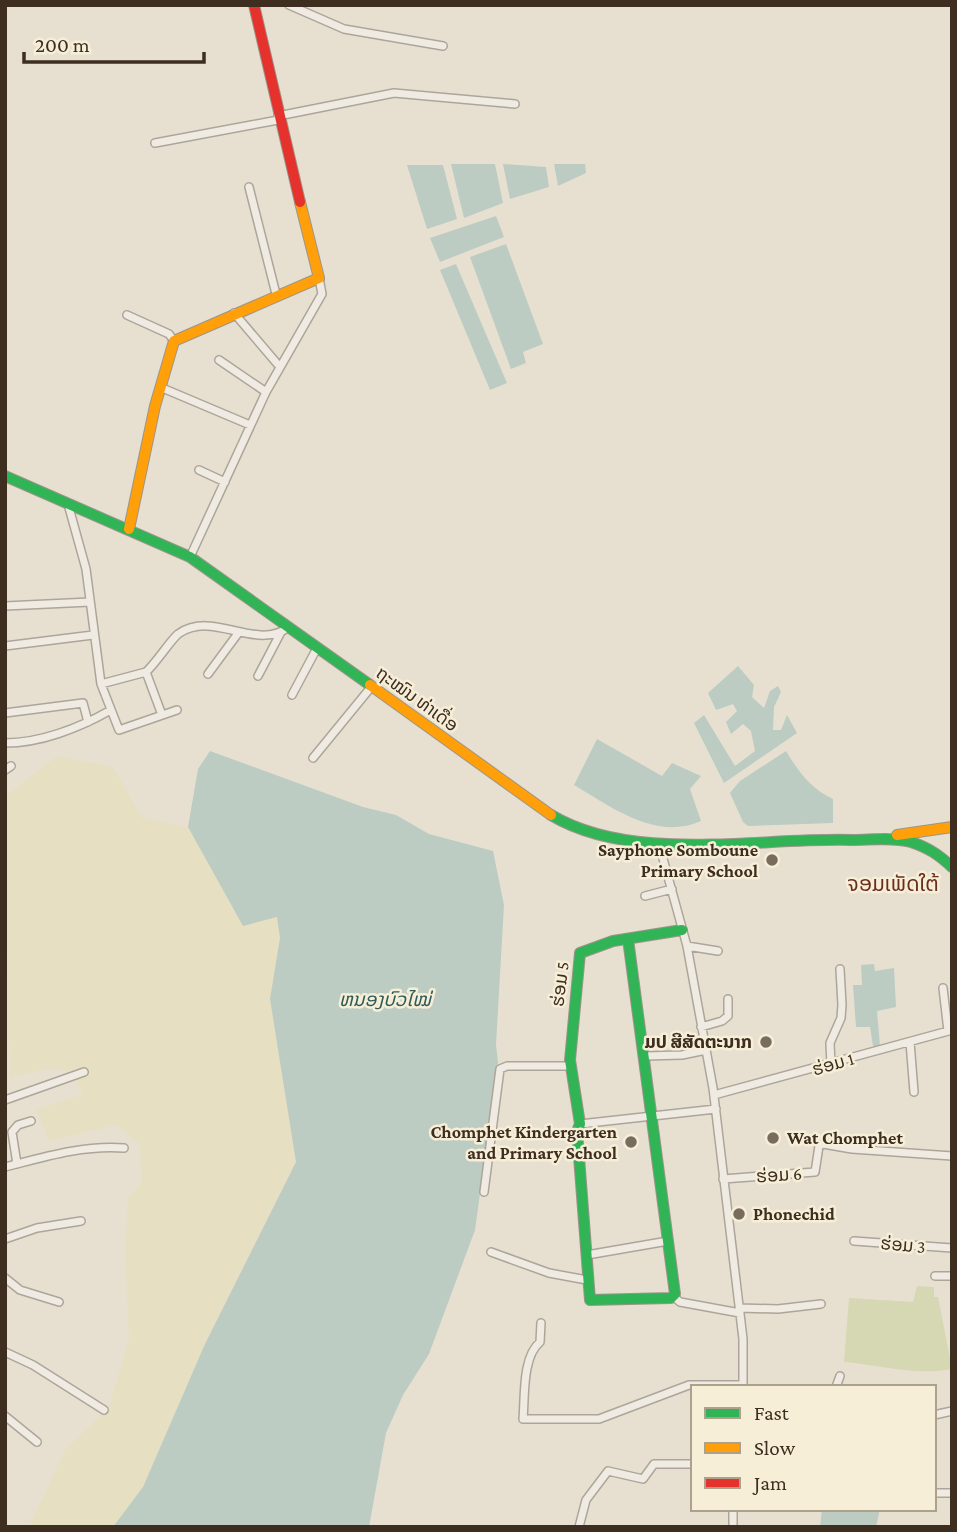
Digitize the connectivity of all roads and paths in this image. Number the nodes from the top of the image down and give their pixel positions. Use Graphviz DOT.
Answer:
graph roads {
  1 [pos="254,5"];
  2 [pos="289,5"];
  3 [pos="443,46"];
  4 [pos="515,104"];
  5 [pos="278,118"];
  6 [pos="155,143"];
  7 [pos="250,187"];
  8 [pos="319,278"];
  9 [pos="276,294"];
  10 [pos="234,313"];
  11 [pos="127,315"];
  12 [pos="174,341"];
  13 [pos="219,360"];
  14 [pos="280,367"];
  15 [pos="160,387"];
  16 [pos="266,392"];
  17 [pos="250,425"];
  18 [pos="199,470"];
  19 [pos="5,476"];
  20 [pos="225,482"];
  21 [pos="67,503"];
  22 [pos="129,529"];
  23 [pos="190,557"];
  24 [pos="90,602"];
  25 [pos="5,606"];
  26 [pos="289,627"];
  27 [pos="239,632"];
  28 [pos="280,634"];
  29 [pos="93,635"];
  30 [pos="5,646"];
  31 [pos="317,649"];
  32 [pos="146,672"];
  33 [pos="208,674"];
  34 [pos="258,676"];
  35 [pos="101,684"];
  36 [pos="372,686"];
  37 [pos="292,695"];
  38 [pos="177,710"];
  39 [pos="109,711"];
  40 [pos="5,713"];
  41 [pos="162,715"];
  42 [pos="88,722"];
  43 [pos="5,743"];
  44 [pos="313,758"];
  45 [pos="947,826"];
  46 [pos="838,839"];
  47 [pos="659,844"];
  48 [pos="943,856"];
  49 [pos="952,867"];
  50 [pos="672,889"];
  51 [pos="645,896"];
  52 [pos="682,930"];
  53 [pos="628,939"];
  54 [pos="687,946"];
  55 [pos="718,951"];
  56 [pos="840,969"];
  57 [pos="943,988"];
  58 [pos="728,999"];
  59 [pos="701,1027"];
  60 [pos="950,1031"];
  61 [pos="910,1042"];
  62 [pos="706,1050"];
  63 [pos="645,1056"];
  64 [pos="831,1065"];
  65 [pos="571,1066"];
  66 [pos="84,1072"];
  67 [pos="914,1093"];
  68 [pos="714,1095"];
  69 [pos="5,1100"];
  70 [pos="716,1109"];
  71 [pos="652,1116"];
  72 [pos="31,1121"];
  73 [pos="580,1124"];
  74 [pos="124,1148"];
  75 [pos="952,1156"];
  76 [pos="17,1164"];
  77 [pos="5,1167"];
  78 [pos="723,1179"];
  79 [pos="484,1192"];
  80 [pos="81,1221"];
  81 [pos="5,1239"];
  82 [pos="668,1241"];
  83 [pos="854,1241"];
  84 [pos="952,1248"];
  85 [pos="491,1252"];
  86 [pos="587,1255"];
  87 [pos="935,1276"];
  88 [pos="952,1276"];
  89 [pos="5,1278"];
  90 [pos="587,1280"];
  91 [pos="674,1297"];
  92 [pos="59,1303"];
  93 [pos="821,1304"];
  94 [pos="740,1310"];
  95 [pos="541,1324"];
  96 [pos="5,1352"];
  97 [pos="840,1376"];
  98 [pos="691,1385"];
  99 [pos="743,1385"];
  100 [pos="837,1385"];
  101 [pos="104,1410"];
  102 [pos="5,1416"];
  103 [pos="37,1442"];
  104 [pos="691,1464"];
  105 [pos="579,1527"];
  1 -- 5 [label="street"];
  2 -- 3 [label="street"];
  4 -- 5 [label="street"];
  5 -- 6 [label="street"];
  5 -- 8 [label="street"];
  7 -- 9 [label="street"];
  8 -- 9 [label="street"];
  8 -- 14 [label="street"];
  9 -- 10 [label="street"];
  10 -- 12 [label="street"];
  10 -- 14 [label="street"];
  11 -- 12 [label="street"];
  12 -- 15 [label="street"];
  13 -- 16 [label="street"];
  14 -- 16 [label="street"];
  15 -- 17 [label="street"];
  15 -- 22 [label="street"];
  16 -- 17 [label="street"];
  17 -- 20 [label="street"];
  18 -- 20 [label="street"];
  19 -- 21 [label="street, ຖະໝົນ ທ່າເດື່ອ"];
  20 -- 23 [label="street"];
  21 -- 22 [label="street, ຖະໝົນ ທ່າເດື່ອ"];
  21 -- 24 [label="street"];
  22 -- 23 [label="street, ຖະໝົນ ທ່າເດື່ອ"];
  23 -- 26 [label="street, ຖະໝົນ ທ່າເດື່ອ"];
  24 -- 25 [label="street"];
  24 -- 29 [label="street"];
  26 -- 28 [label="street"];
  26 -- 31 [label="street, ຖະໝົນ ທ່າເດື່ອ"];
  27 -- 28 [label="street"];
  27 -- 32 [label="street"];
  27 -- 33 [label="street"];
  28 -- 34 [label="street"];
  29 -- 30 [label="street"];
  29 -- 35 [label="street"];
  31 -- 36 [label="street, ຖະໝົນ ທ່າເດື່ອ"];
  31 -- 37 [label="street"];
  32 -- 35 [label="street"];
  32 -- 41 [label="street"];
  35 -- 39 [label="street"];
  36 -- 44 [label="street"];
  36 -- 47 [label="street, ຖະໝົນ ທ່າເດື່ອ"];
  38 -- 41 [label="street"];
  39 -- 41 [label="street"];
  39 -- 42 [label="street"];
  40 -- 42 [label="street"];
  42 -- 43 [label="street"];
  45 -- 46 [label="street, ຖະໝົນ ທ່າເດື່ອ"];
  45 -- 48 [label="street"];
  46 -- 47 [label="street, ຖະໝົນ ທ່າເດື່ອ"];
  46 -- 48 [label="street, ຖະໝົນ ທ່າເດື່ອ"];
  47 -- 50 [label="street"];
  48 -- 49 [label="street, ຖະໝົນ ທ່າເດື່ອ"];
  50 -- 51 [label="street"];
  50 -- 52 [label="street"];
  52 -- 53 [label="street, ຮ່ອມ 5"];
  52 -- 54 [label="street"];
  53 -- 63 [label="street"];
  53 -- 65 [label="street, ຮ່ອມ 5"];
  54 -- 55 [label="street"];
  54 -- 59 [label="street"];
  56 -- 64 [label="street"];
  57 -- 60 [label="street"];
  58 -- 59 [label="street"];
  59 -- 62 [label="street"];
  60 -- 61 [label="street, ຮ່ອມ 1"];
  61 -- 64 [label="street, ຮ່ອມ 1"];
  61 -- 67 [label="street"];
  62 -- 63 [label="street"];
  62 -- 68 [label="street"];
  63 -- 71 [label="street"];
  64 -- 68 [label="street, ຮ່ອມ 1"];
  65 -- 73 [label="street, ຮ່ອມ 5"];
  65 -- 79 [label="street"];
  66 -- 69 [label="street"];
  68 -- 70 [label="street"];
  70 -- 71 [label="street"];
  70 -- 78 [label="street"];
  71 -- 73 [label="street"];
  71 -- 82 [label="street"];
  72 -- 76 [label="street"];
  73 -- 86 [label="street, ຮ່ອມ 5"];
  74 -- 76 [label="street"];
  75 -- 78 [label="street, ຮ່ອມ 6"];
  76 -- 77 [label="street"];
  78 -- 94 [label="street"];
  80 -- 81 [label="street"];
  82 -- 86 [label="street"];
  82 -- 91 [label="street"];
  83 -- 84 [label="street, ຮ່ອມ 3"];
  85 -- 90 [label="street"];
  86 -- 90 [label="street, ຮ່ອມ 5"];
  87 -- 88 [label="street"];
  89 -- 92 [label="street"];
  90 -- 91 [label="street"];
  91 -- 94 [label="street"];
  93 -- 94 [label="street"];
  94 -- 99 [label="street"];
  95 -- 98 [label="street"];
  96 -- 101 [label="street"];
  97 -- 100 [label="street"];
  102 -- 103 [label="street"];
  104 -- 105 [label="street"];
}
